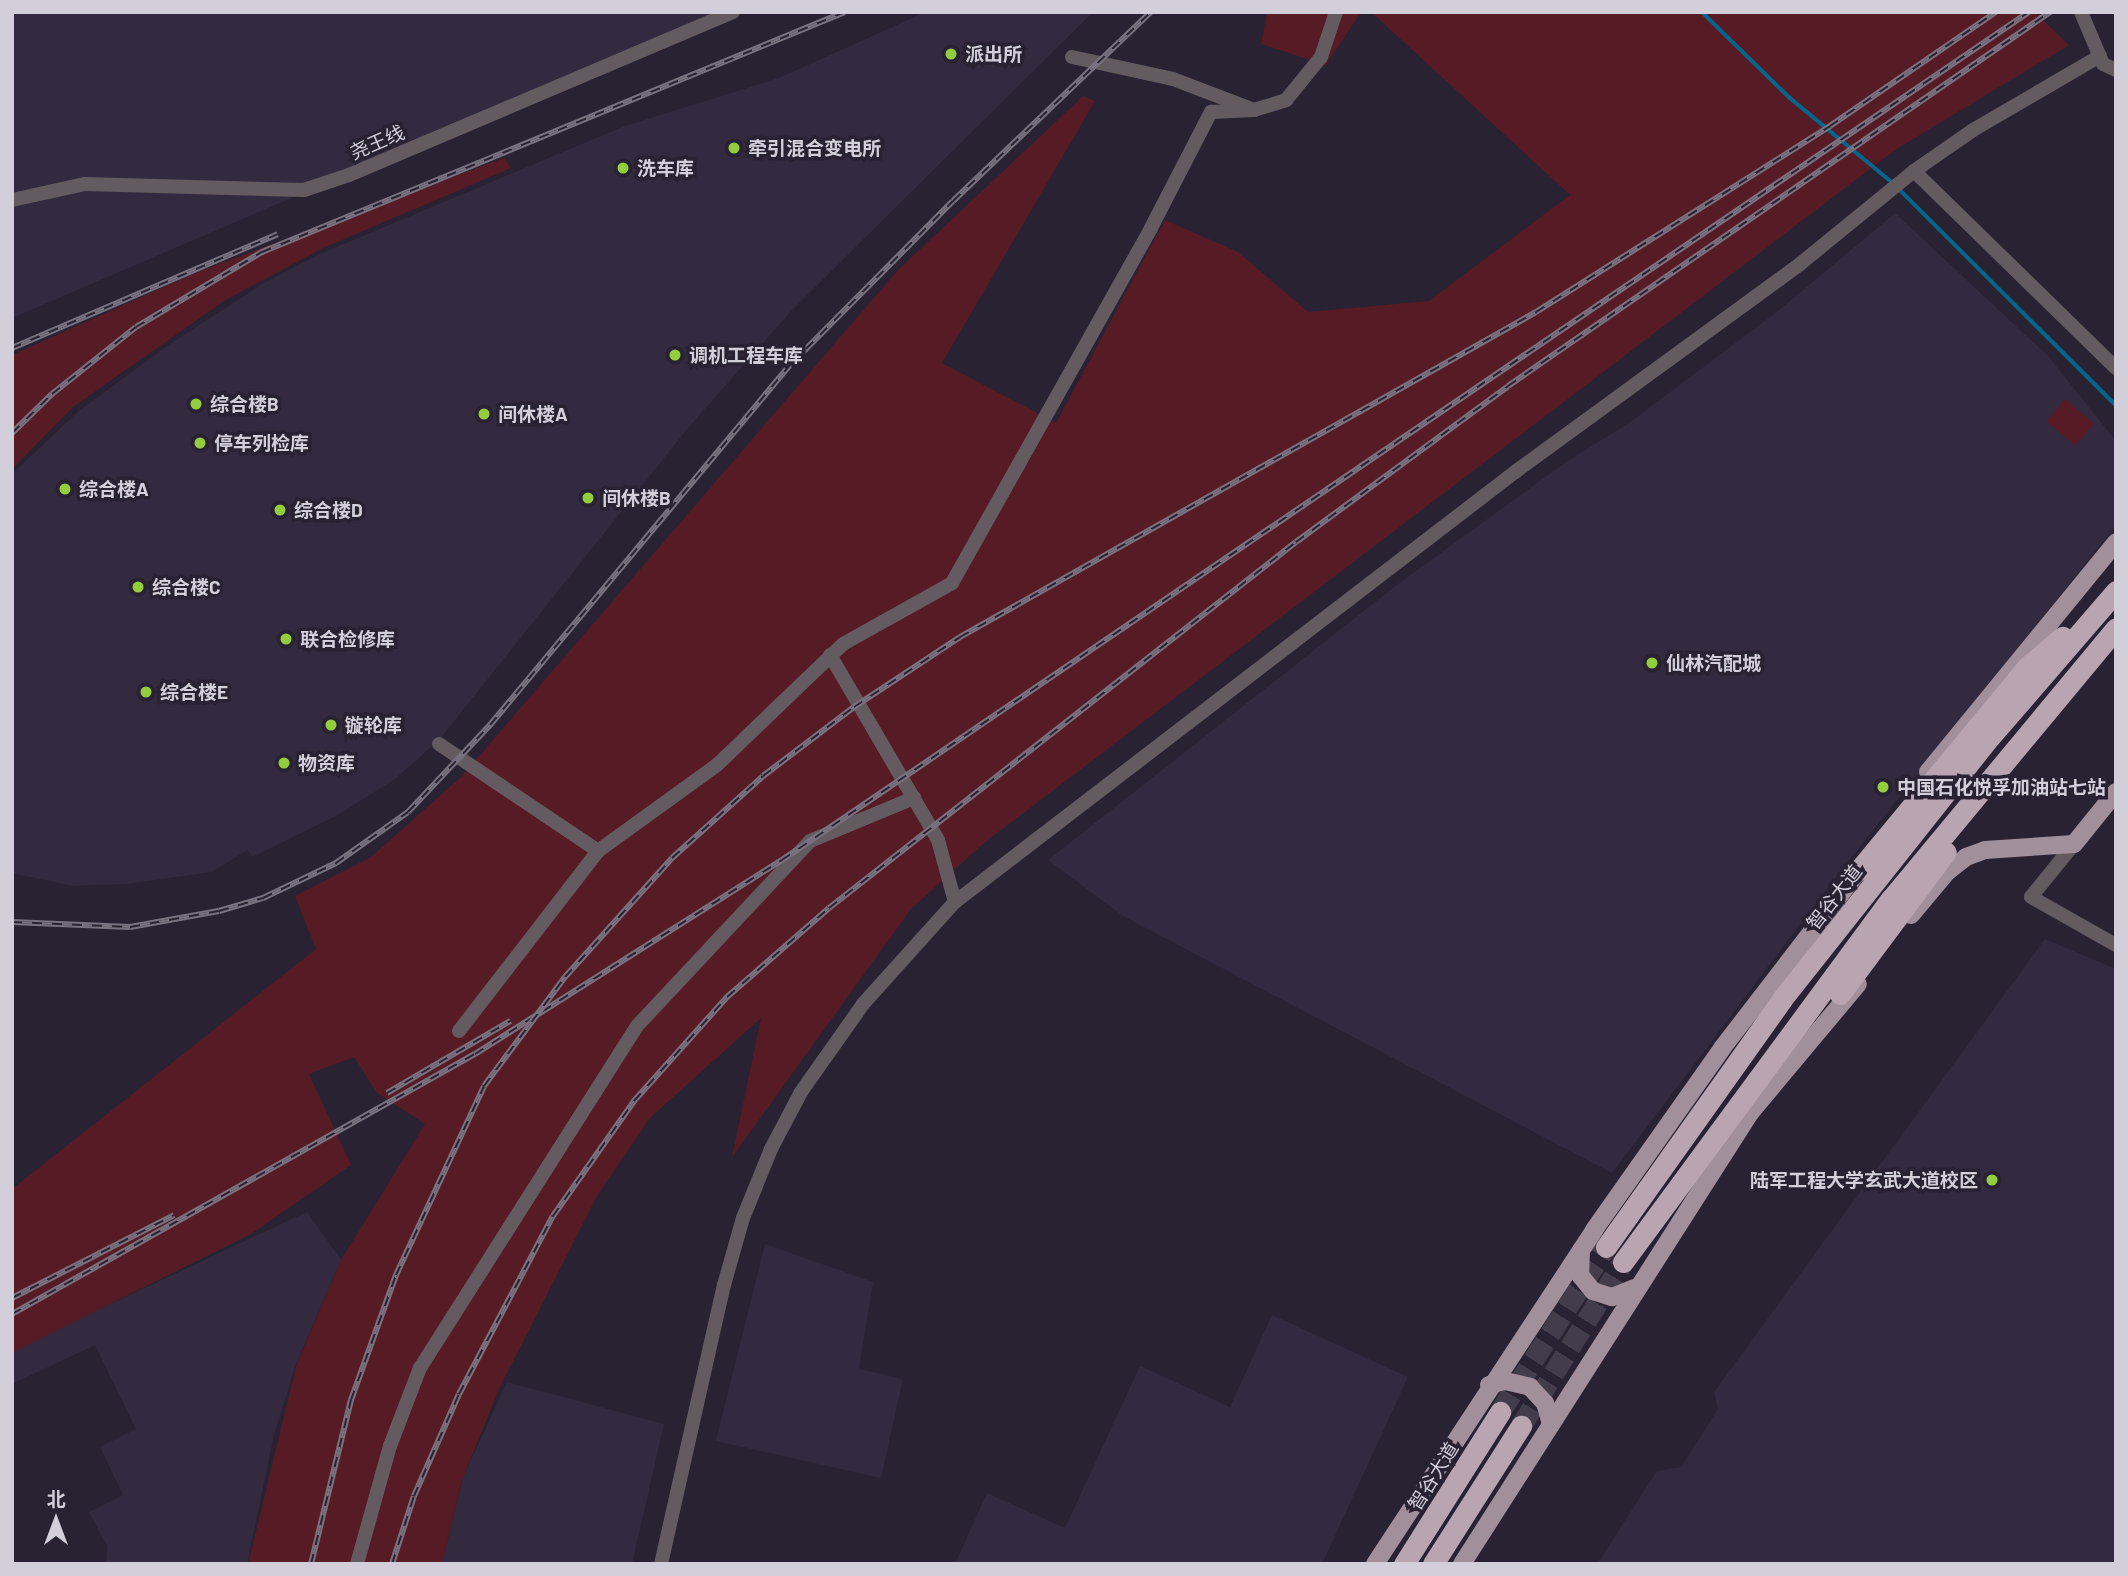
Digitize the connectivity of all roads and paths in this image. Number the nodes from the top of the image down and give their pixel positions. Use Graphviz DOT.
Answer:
graph roads {
  1 [pos="733,12"];
  2 [pos="1336,12"];
  3 [pos="2081,12"];
  4 [pos="2100,55"];
  5 [pos="1072,57"];
  6 [pos="2116,70"];
  7 [pos="1254,110"];
  8 [pos="1914,171"];
  9 [pos="12,200"];
  10 [pos="2116,368"];
  11 [pos="2116,542"];
  12 [pos="2116,590"];
  13 [pos="2116,630"];
  14 [pos="2098,649"];
  15 [pos="830,655"];
  16 [pos="439,744"];
  17 [pos="2116,792"];
  18 [pos="914,798"];
  19 [pos="2074,844"];
  20 [pos="598,851"];
  21 [pos="1859,870"];
  22 [pos="955,902"];
  23 [pos="2116,945"];
  24 [pos="459,1031"];
  25 [pos="1750,1113"];
  26 [pos="1583,1247"];
  27 [pos="1606,1247"];
  28 [pos="1623,1262"];
  29 [pos="1643,1275"];
  30 [pos="1489,1385"];
  31 [pos="1500,1412"];
  32 [pos="1551,1424"];
  33 [pos="1521,1426"];
  34 [pos="357,1564"];
  35 [pos="661,1564"];
  36 [pos="1375,1564"];
  37 [pos="1404,1564"];
  38 [pos="1433,1564"];
  39 [pos="1462,1564"];
  1 -- 9 [label="street, 尧王线"];
  2 -- 7 [label="street"];
  3 -- 4 [label="street"];
  4 -- 6 [label="street"];
  4 -- 8 [label="street"];
  5 -- 7 [label="street"];
  7 -- 15 [label="street"];
  8 -- 10 [label="street"];
  8 -- 22 [label="street"];
  11 -- 21 [label="main road"];
  12 -- 21 [label="highway"];
  12 -- 27 [label="highway, 智谷大道"];
  13 -- 14 [label="highway"];
  14 -- 25 [label="highway"];
  14 -- 28 [label="highway"];
  15 -- 18 [label="street"];
  15 -- 20 [label="street"];
  16 -- 20 [label="street"];
  17 -- 19 [label="main road"];
  18 -- 22 [label="street"];
  18 -- 34 [label="street"];
  19 -- 23 [label="street"];
  19 -- 25 [label="main road"];
  20 -- 24 [label="street"];
  21 -- 26 [label="main road"];
  22 -- 35 [label="street"];
  25 -- 29 [label="main road"];
  26 -- 29 [label="main road"];
  26 -- 30 [label="main road"];
  29 -- 32 [label="main road"];
  30 -- 32 [label="main road"];
  30 -- 36 [label="main road"];
  31 -- 37 [label="highway, 智谷大道"];
  32 -- 39 [label="main road"];
  33 -- 38 [label="highway"];
}
